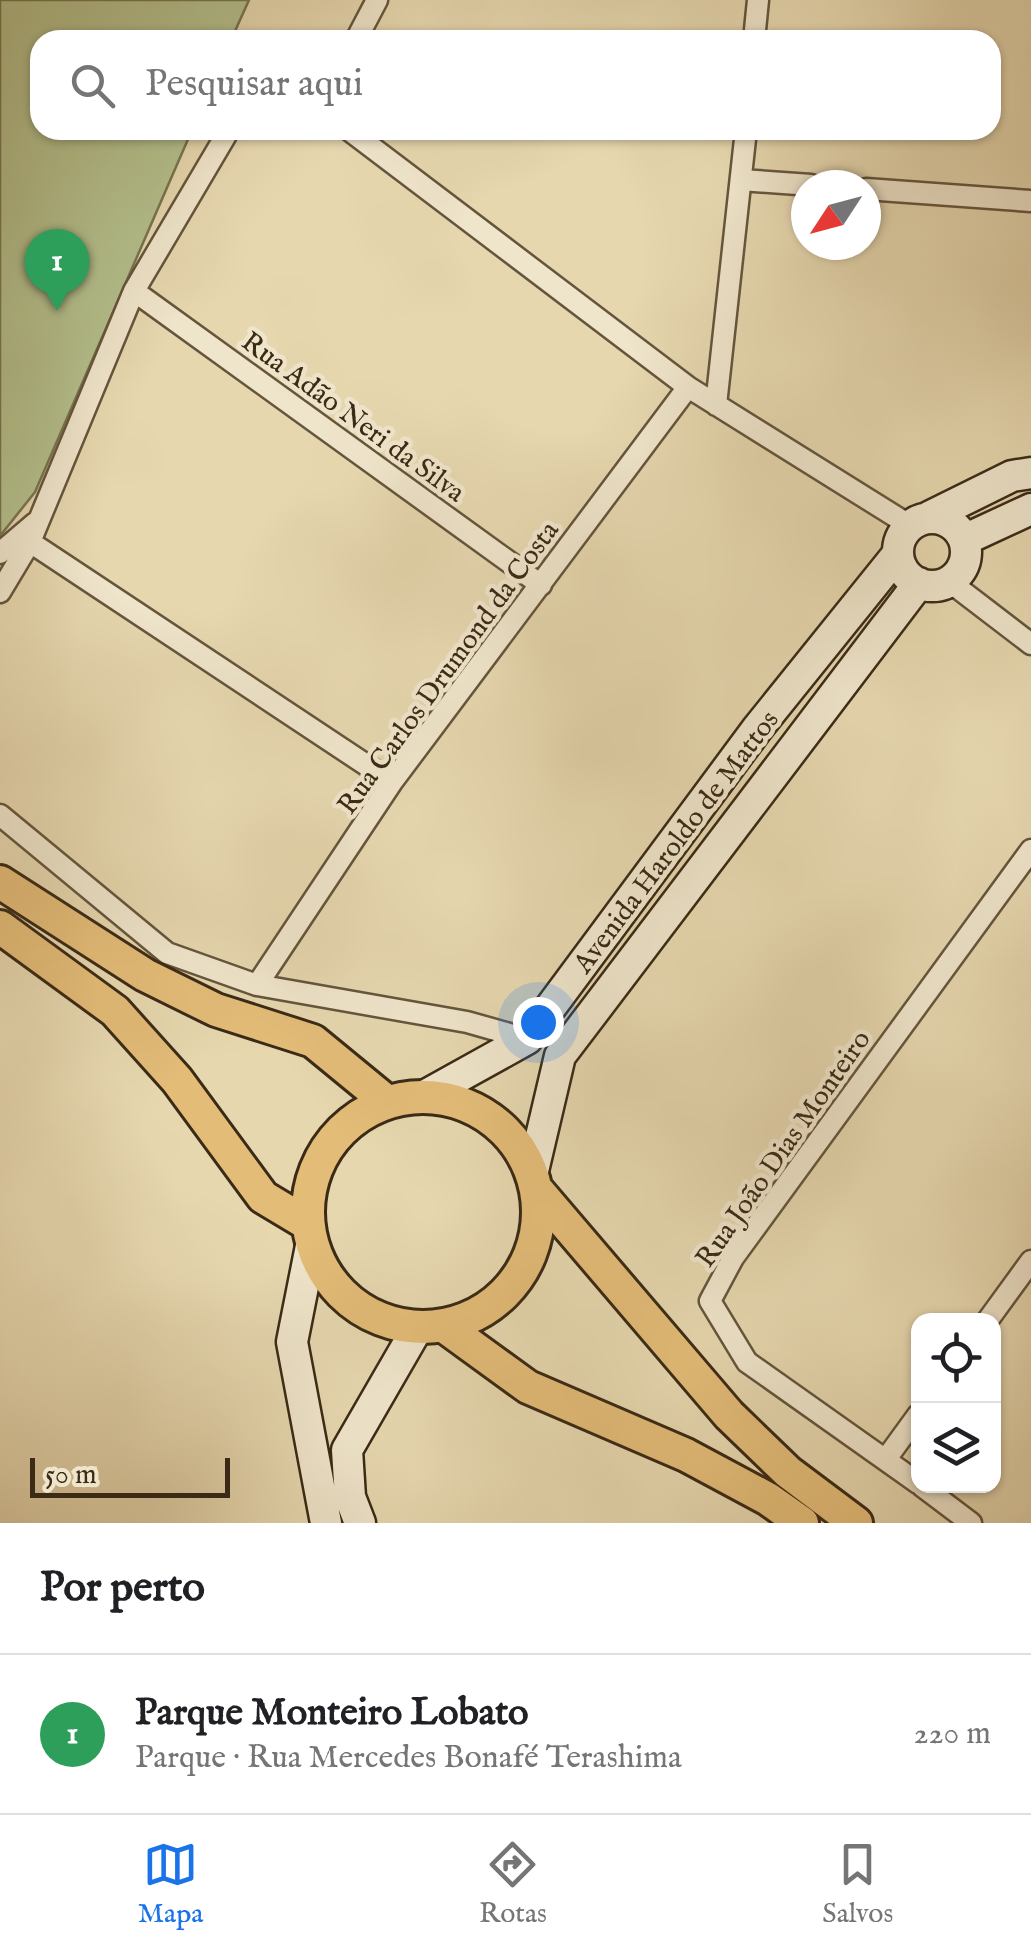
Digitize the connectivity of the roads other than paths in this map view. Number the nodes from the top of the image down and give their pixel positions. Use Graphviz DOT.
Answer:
graph roads {
  1 [pos="377,0"];
  2 [pos="758,0"];
  3 [pos="361,30"];
  4 [pos="755,30"];
  5 [pos="223,140"];
  6 [pos="361,140"];
  7 [pos="745,140"];
  8 [pos="741,180"];
  9 [pos="791,184"];
  10 [pos="881,190"];
  11 [pos="1031,201"];
  12 [pos="134,291"];
  13 [pos="688,387"];
  14 [pos="716,405"];
  15 [pos="1031,473"];
  16 [pos="1031,509"];
  17 [pos="40,518"];
  18 [pos="919,521"];
  19 [pos="964,540"];
  20 [pos="30,542"];
  21 [pos="0,554"];
  22 [pos="898,556"];
  23 [pos="935,582"];
  24 [pos="541,585"];
  25 [pos="0,592"];
  26 [pos="1031,644"];
  27 [pos="392,782"];
  28 [pos="0,815"];
  29 [pos="1031,850"];
  30 [pos="0,882"];
  31 [pos="0,927"];
  32 [pos="258,985"];
  33 [pos="466,1022"];
  34 [pos="527,1039"];
  35 [pos="481,1065"];
  36 [pos="426,1095"];
  37 [pos="386,1101"];
  38 [pos="535,1183"];
  39 [pos="310,1232"];
  40 [pos="1031,1261"];
  41 [pos="993,1313"];
  42 [pos="431,1326"];
  43 [pos="911,1424"];
  44 [pos="886,1458"];
  45 [pos="911,1477"];
  46 [pos="932,1493"];
  47 [pos="326,1523"];
  48 [pos="360,1523"];
  49 [pos="802,1523"];
  50 [pos="856,1523"];
  51 [pos="971,1523"];
  1 -- 3 [label="street"];
  2 -- 4 [label="street"];
  5 -- 12 [label="street"];
  6 -- 13 [label="street"];
  7 -- 8 [label="street"];
  8 -- 9 [label="street"];
  8 -- 14 [label="street"];
  10 -- 11 [label="street"];
  12 -- 17 [label="street"];
  12 -- 24 [label="street, Rua Adão Neri da Silva"];
  13 -- 14 [label="street"];
  13 -- 24 [label="street, Rua Carlos Drumond da Costa"];
  14 -- 18 [label="street"];
  15 -- 18 [label="street"];
  16 -- 19 [label="street"];
  17 -- 20 [label="street"];
  17 -- 21 [label="street"];
  18 -- 19 [label="street"];
  18 -- 22 [label="street"];
  19 -- 23 [label="street"];
  20 -- 25 [label="street"];
  20 -- 27 [label="street"];
  22 -- 23 [label="street"];
  22 -- 34 [label="street, Avenida Haroldo de Mattos"];
  23 -- 26 [label="street"];
  23 -- 38 [label="street, Avenida Haroldo de Mattos"];
  24 -- 27 [label="street, Rua Carlos Drumond da Costa"];
  27 -- 32 [label="street, Rua Carlos Drumond da Costa"];
  28 -- 32 [label="street"];
  29 -- 44 [label="street, Rua João Dias Monteiro"];
  30 -- 37 [label="main road"];
  31 -- 39 [label="main road"];
  32 -- 33 [label="street"];
  33 -- 34 [label="street"];
  33 -- 35 [label="street"];
  34 -- 35 [label="street, Avenida Haroldo de Mattos"];
  35 -- 36 [label="street, Avenida Haroldo de Mattos"];
  36 -- 37 [label="main road"];
  36 -- 38 [label="main road"];
  37 -- 39 [label="main road"];
  38 -- 42 [label="main road"];
  38 -- 50 [label="main road"];
  39 -- 42 [label="main road"];
  39 -- 47 [label="street"];
  40 -- 41 [label="street"];
  42 -- 48 [label="street"];
  42 -- 49 [label="main road"];
  43 -- 44 [label="street"];
  44 -- 45 [label="street, Rua João Dias Monteiro"];
  46 -- 51 [label="street, Rua João Dias Monteiro"];
}
